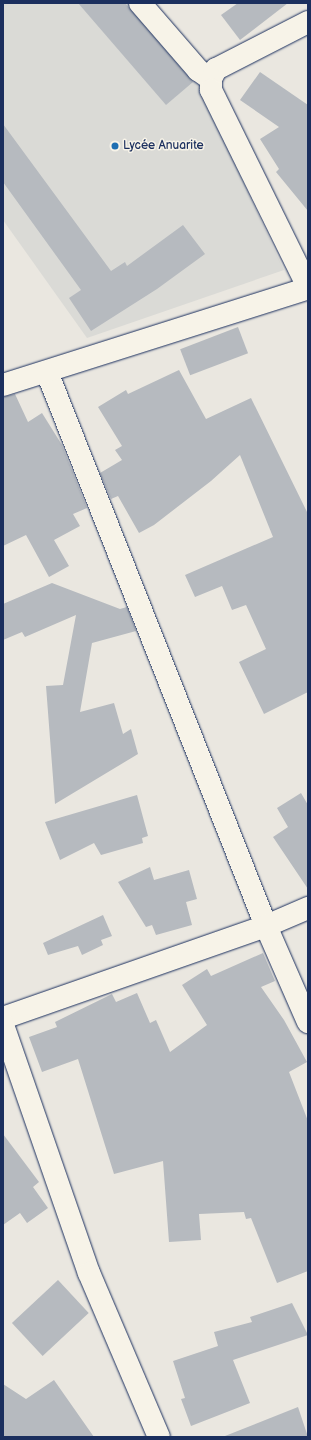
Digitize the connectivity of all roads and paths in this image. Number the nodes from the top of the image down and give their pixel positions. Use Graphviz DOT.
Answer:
graph roads {
  1 [pos="140,3"];
  2 [pos="308,22"];
  3 [pos="211,79"];
  4 [pos="308,287"];
  5 [pos="47,372"];
  6 [pos="3,385"];
  7 [pos="308,908"];
  8 [pos="266,926"];
  9 [pos="3,1018"];
  10 [pos="308,1022"];
  11 [pos="3,1025"];
  12 [pos="159,1437"];
  1 -- 3 [label="street"];
  2 -- 3 [label="street"];
  3 -- 4 [label="street"];
  4 -- 5 [label="street"];
  5 -- 6 [label="street"];
  5 -- 8 [label="street"];
  7 -- 8 [label="street"];
  8 -- 9 [label="street"];
  8 -- 10 [label="street"];
  11 -- 12 [label="street"];
}
